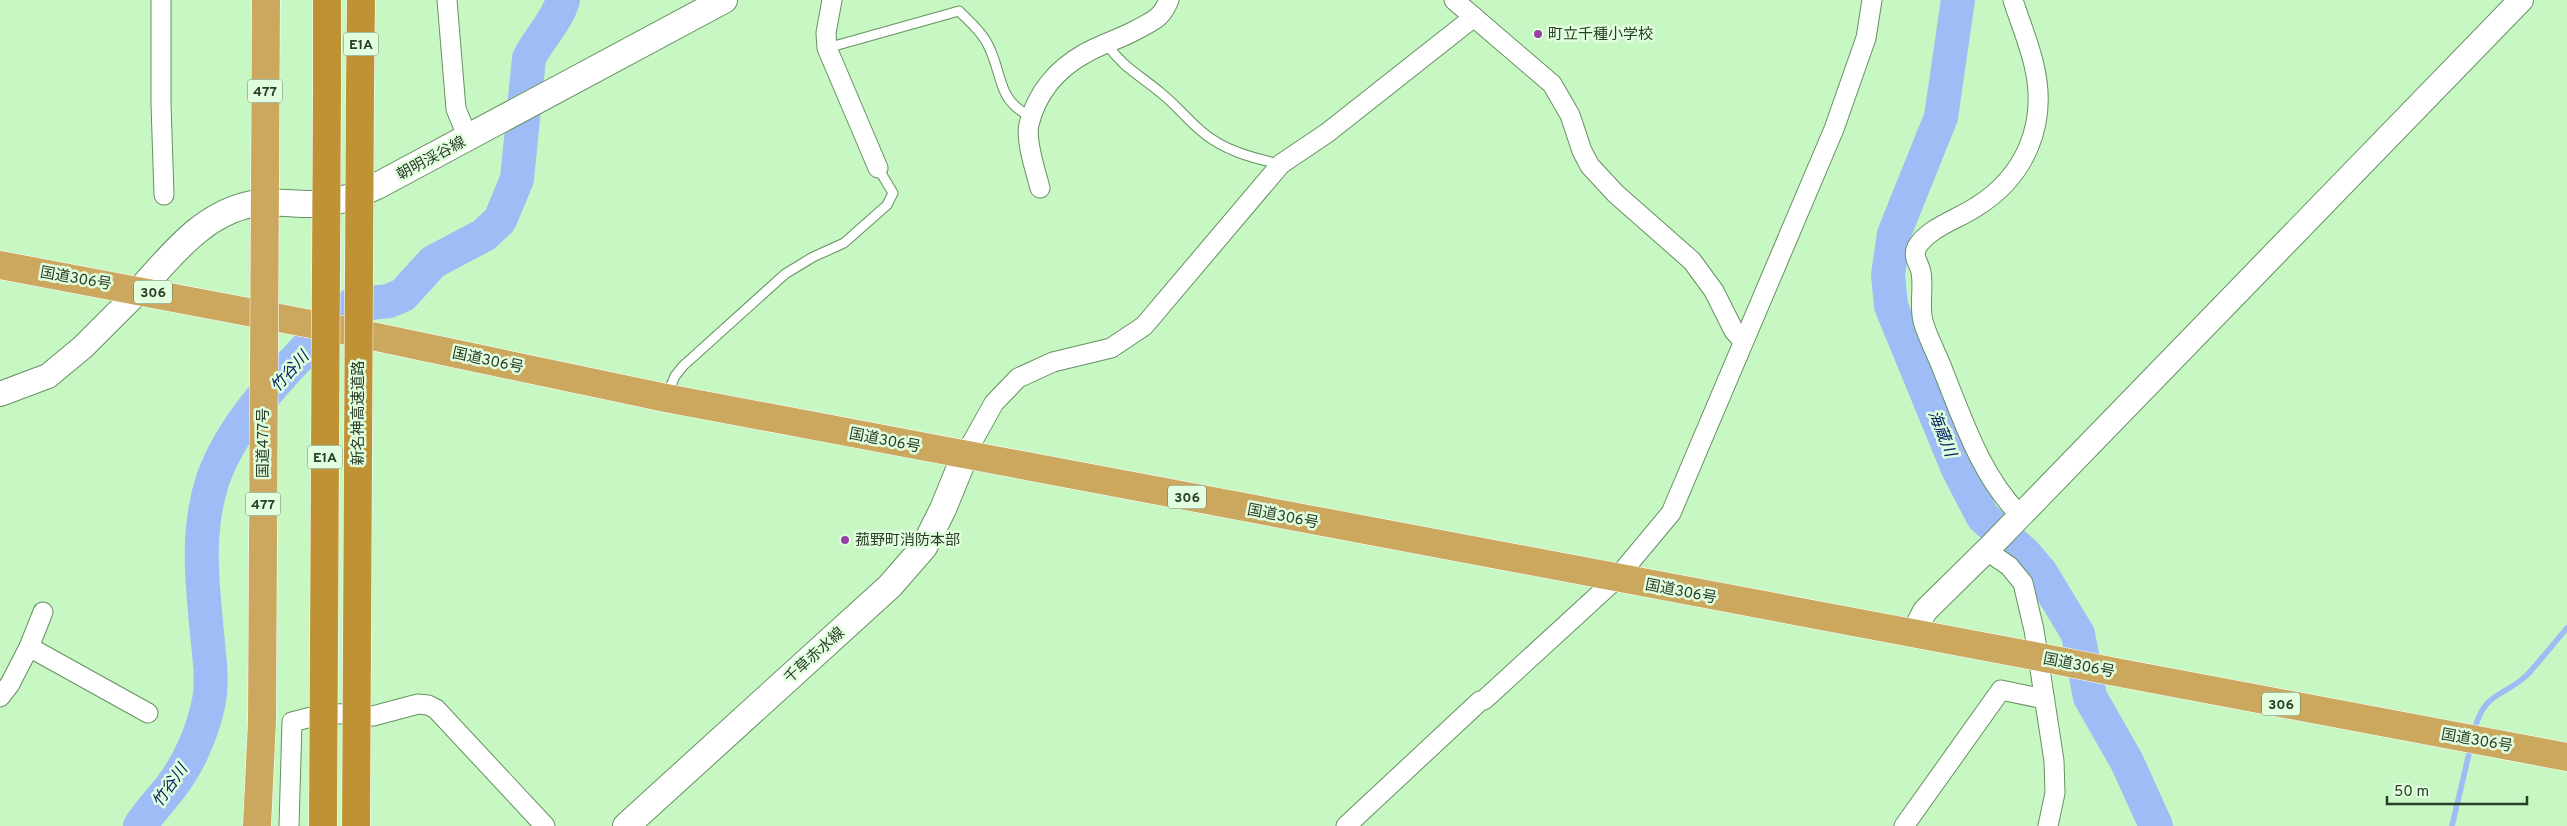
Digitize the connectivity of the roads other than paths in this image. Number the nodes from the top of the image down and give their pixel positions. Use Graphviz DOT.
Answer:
graph roads {
  1 [pos="161,0"];
  2 [pos="266,0"];
  3 [pos="327,0"];
  4 [pos="361,0"];
  5 [pos="447,0"];
  6 [pos="724,0"];
  7 [pos="832,0"];
  8 [pos="1169,0"];
  9 [pos="1454,0"];
  10 [pos="1872,0"];
  11 [pos="2013,0"];
  12 [pos="2521,0"];
  13 [pos="1474,17"];
  14 [pos="1107,44"];
  15 [pos="827,48"];
  16 [pos="1032,117"];
  17 [pos="468,138"];
  18 [pos="1281,164"];
  19 [pos="878,168"];
  20 [pos="1040,188"];
  21 [pos="164,195"];
  22 [pos="0,265"];
  23 [pos="140,290"];
  24 [pos="1743,341"];
  25 [pos="1,394"];
  26 [pos="666,398"];
  27 [pos="965,455"];
  28 [pos="2018,518"];
  29 [pos="1989,549"];
  30 [pos="1616,579"];
  31 [pos="43,612"];
  32 [pos="1913,634"];
  33 [pos="29,647"];
  34 [pos="0,697"];
  35 [pos="2044,699"];
  36 [pos="148,713"];
  37 [pos="2567,757"];
  38 [pos="1359,822"];
  39 [pos="257,826"];
  40 [pos="288,826"];
  41 [pos="323,826"];
  42 [pos="356,826"];
  43 [pos="546,826"];
  44 [pos="626,826"];
  45 [pos="1904,826"];
  46 [pos="2048,826"];
  1 -- 21 [label="street"];
  2 -- 39 [label="highway, 国道477号 / 477, bridge"];
  3 -- 41 [label="highway, E1A, bridge"];
  4 -- 42 [label="highway, 新名神高速道路 / E1A, bridge"];
  5 -- 17 [label="street"];
  6 -- 17 [label="main road, 朝明渓谷線"];
  7 -- 15 [label="street"];
  8 -- 14 [label="street"];
  9 -- 13 [label="street"];
  10 -- 24 [label="street"];
  11 -- 28 [label="street"];
  12 -- 28 [label="street"];
  13 -- 18 [label="street"];
  13 -- 24 [label="street"];
  14 -- 16 [label="street"];
  14 -- 18 [label="lane"];
  15 -- 16 [label="lane"];
  15 -- 19 [label="street"];
  16 -- 20 [label="street"];
  17 -- 23 [label="main road, 朝明渓谷線"];
  18 -- 27 [label="street"];
  19 -- 26 [label="lane"];
  22 -- 23 [label="highway, 国道306号 / 306"];
  23 -- 25 [label="street"];
  23 -- 26 [label="highway, 国道306号 / 306"];
  24 -- 30 [label="street"];
  26 -- 27 [label="highway, 国道306号 / 306"];
  27 -- 30 [label="highway, 国道306号 / 306"];
  27 -- 44 [label="main road, 千草赤水線"];
  28 -- 29 [label="street"];
  29 -- 32 [label="street"];
  29 -- 35 [label="street"];
  30 -- 32 [label="highway, 国道306号 / 306"];
  30 -- 38 [label="street"];
  31 -- 33 [label="street"];
  32 -- 37 [label="highway, 国道306号 / 306, bridge"];
  33 -- 34 [label="street"];
  33 -- 36 [label="street"];
  35 -- 45 [label="street"];
  35 -- 46 [label="street"];
  40 -- 43 [label="street"];
}
